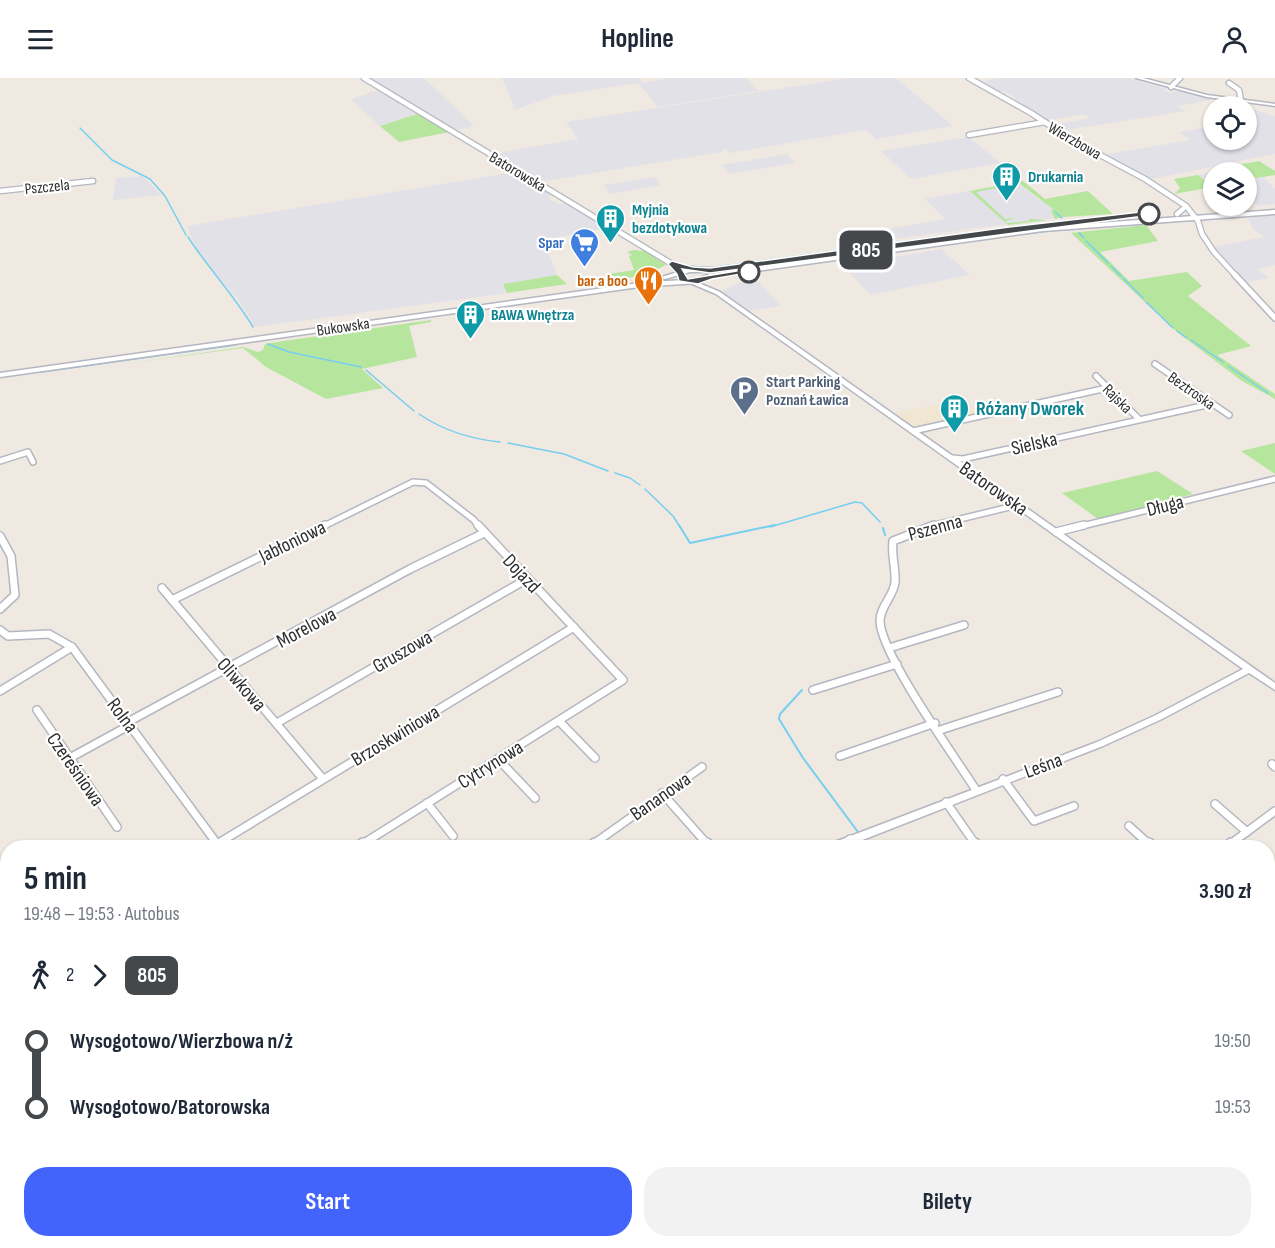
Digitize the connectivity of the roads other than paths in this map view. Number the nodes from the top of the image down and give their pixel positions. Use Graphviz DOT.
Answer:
graph roads {
  1 [pos="364,78"];
  2 [pos="969,78"];
  3 [pos="1138,78"];
  4 [pos="1180,78"];
  5 [pos="1229,83"];
  6 [pos="1171,87"];
  7 [pos="1216,96"];
  8 [pos="1240,96"];
  9 [pos="1257,103"];
  10 [pos="1275,105"];
  11 [pos="1045,122"];
  12 [pos="969,135"];
  13 [pos="93,181"];
  14 [pos="0,191"];
  15 [pos="1275,210"];
  16 [pos="1186,213"];
  17 [pos="672,264"];
  18 [pos="692,270"];
  19 [pos="681,273"];
  20 [pos="703,274"];
  21 [pos="689,282"];
  22 [pos="712,289"];
  23 [pos="1275,318"];
  24 [pos="1155,364"];
  25 [pos="0,370"];
  26 [pos="0,375"];
  27 [pos="1096,376"];
  28 [pos="1107,388"];
  29 [pos="1211,404"];
  30 [pos="1229,415"];
  31 [pos="1139,419"];
  32 [pos="913,431"];
  33 [pos="0,461"];
  34 [pos="33,462"];
  35 [pos="962,462"];
  36 [pos="1275,479"];
  37 [pos="413,482"];
  38 [pos="1018,505"];
  39 [pos="1056,532"];
  40 [pos="484,533"];
  41 [pos="0,536"];
  42 [pos="527,579"];
  43 [pos="162,588"];
  44 [pos="172,600"];
  45 [pos="0,609"];
  46 [pos="964,625"];
  47 [pos="574,627"];
  48 [pos="0,630"];
  49 [pos="72,647"];
  50 [pos="889,648"];
  51 [pos="897,664"];
  52 [pos="229,669"];
  53 [pos="1250,669"];
  54 [pos="623,680"];
  55 [pos="1275,687"];
  56 [pos="813,690"];
  57 [pos="0,691"];
  58 [pos="1058,692"];
  59 [pos="36,710"];
  60 [pos="559,721"];
  61 [pos="277,723"];
  62 [pos="129,724"];
  63 [pos="937,726"];
  64 [pos="840,756"];
  65 [pos="595,758"];
  66 [pos="68,759"];
  67 [pos="498,759"];
  68 [pos="702,767"];
  69 [pos="323,779"];
  70 [pos="1003,779"];
  71 [pos="976,790"];
  72 [pos="662,793"];
  73 [pos="535,798"];
  74 [pos="946,802"];
  75 [pos="427,803"];
  76 [pos="1215,804"];
  77 [pos="1074,806"];
  78 [pos="1275,810"];
  79 [pos="1129,825"];
  80 [pos="117,827"];
  81 [pos="1247,832"];
  82 [pos="453,836"];
  83 [pos="214,840"];
  84 [pos="227,840"];
  85 [pos="369,840"];
  86 [pos="599,840"];
  87 [pos="704,840"];
  88 [pos="860,840"];
  89 [pos="972,840"];
  90 [pos="1145,840"];
  91 [pos="1236,840"];
  1 -- 17 [label="street, Batorowska"];
  2 -- 11 [label="street, Wierzbowa"];
  3 -- 6 [label="street"];
  4 -- 6 [label="street"];
  5 -- 8 [label="street"];
  6 -- 7 [label="street"];
  9 -- 10 [label="street"];
  11 -- 12 [label="street"];
  11 -- 16 [label="street, Wierzbowa"];
  13 -- 14 [label="street, Pszczela"];
  15 -- 16 [label="main road"];
  16 -- 20 [label="main road"];
  16 -- 20 [label="main road"];
  16 -- 23 [label="street, Wierzbowa"];
  17 -- 18 [label="street, Batorowska"];
  17 -- 19 [label="street, Batorowska"];
  18 -- 19 [label="main road, Bukowska"];
  18 -- 20 [label="main road, Bukowska"];
  19 -- 21 [label="main road"];
  19 -- 25 [label="main road, Bukowska"];
  20 -- 21 [label="main road, Bukowska"];
  20 -- 22 [label="street, Batorowska"];
  21 -- 22 [label="street, Batorowska"];
  21 -- 26 [label="main road, Bukowska"];
  22 -- 32 [label="street, Batorowska"];
  24 -- 29 [label="street, Beztroska"];
  27 -- 28 [label="street, Rajska"];
  28 -- 31 [label="street, Rajska"];
  28 -- 32 [label="street"];
  29 -- 30 [label="street, Beztroska"];
  29 -- 31 [label="street, Sielska"];
  31 -- 35 [label="street, Sielska"];
  32 -- 35 [label="street, Batorowska"];
  33 -- 34 [label="street"];
  35 -- 38 [label="street, Batorowska"];
  36 -- 39 [label="street, Długa"];
  37 -- 40 [label="street, Dojazd"];
  37 -- 44 [label="street, Jabłoniowa"];
  38 -- 39 [label="street, Batorowska"];
  38 -- 50 [label="street, Pszenna"];
  39 -- 53 [label="street, Batorowska"];
  40 -- 42 [label="street, Dojazd"];
  40 -- 52 [label="street, Morelowa"];
  41 -- 45 [label="street"];
  42 -- 47 [label="street, Dojazd"];
  42 -- 61 [label="street, Gruszowa"];
  43 -- 44 [label="street, Oliwkowa"];
  44 -- 52 [label="street, Oliwkowa"];
  46 -- 50 [label="street"];
  47 -- 54 [label="street, Dojazd"];
  47 -- 69 [label="street, Brzoskwiniowa"];
  48 -- 49 [label="street, Rolna"];
  49 -- 57 [label="street"];
  49 -- 62 [label="street, Rolna"];
  50 -- 51 [label="street, Pszenna"];
  51 -- 56 [label="street"];
  51 -- 63 [label="street, Pszenna"];
  52 -- 61 [label="street, Oliwkowa"];
  52 -- 62 [label="street, Morelowa"];
  53 -- 55 [label="street, Batorowska"];
  53 -- 70 [label="street, Leśna"];
  54 -- 60 [label="street, Cytrynowa"];
  58 -- 63 [label="street"];
  59 -- 66 [label="street, Czereśniowa"];
  60 -- 65 [label="street"];
  60 -- 67 [label="street, Cytrynowa"];
  61 -- 69 [label="street, Oliwkowa"];
  62 -- 66 [label="street, Morelowa"];
  62 -- 83 [label="street, Rolna"];
  63 -- 64 [label="street"];
  63 -- 71 [label="street, Pszenna"];
  66 -- 80 [label="street, Czereśniowa"];
  67 -- 73 [label="street"];
  67 -- 75 [label="street, Cytrynowa"];
  68 -- 72 [label="street, Bananowa"];
  69 -- 84 [label="street, Brzoskwiniowa"];
  70 -- 71 [label="street, Leśna"];
  70 -- 77 [label="street"];
  71 -- 74 [label="street, Leśna"];
  72 -- 86 [label="street, Bananowa"];
  72 -- 87 [label="street"];
  74 -- 88 [label="street, Leśna"];
  74 -- 89 [label="street"];
  75 -- 82 [label="street"];
  75 -- 85 [label="street, Cytrynowa"];
  76 -- 81 [label="street"];
  78 -- 81 [label="street"];
  79 -- 90 [label="street"];
  81 -- 91 [label="street"];
}
